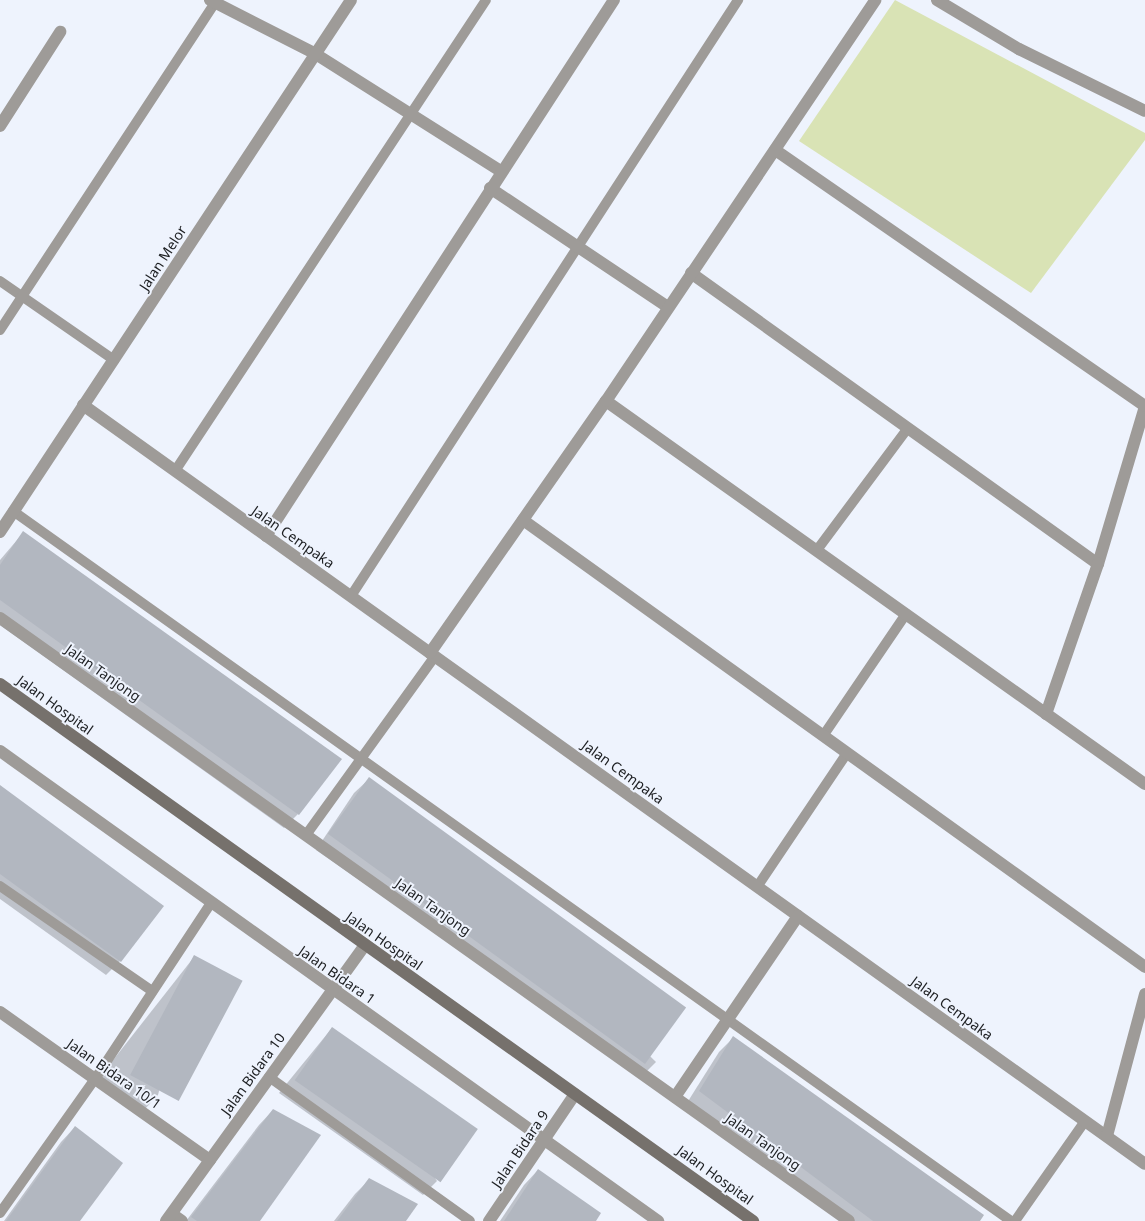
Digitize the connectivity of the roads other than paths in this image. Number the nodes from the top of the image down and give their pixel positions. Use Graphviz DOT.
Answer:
graph roads {
  1 [pos="351,0"];
  2 [pos="486,0"];
  3 [pos="614,0"];
  4 [pos="738,0"];
  5 [pos="875,0"];
  6 [pos="937,0"];
  7 [pos="212,1"];
  8 [pos="60,32"];
  9 [pos="314,53"];
  10 [pos="1145,111"];
  11 [pos="412,112"];
  12 [pos="0,126"];
  13 [pos="775,150"];
  14 [pos="501,171"];
  15 [pos="490,188"];
  16 [pos="580,248"];
  17 [pos="691,273"];
  18 [pos="0,281"];
  19 [pos="22,297"];
  20 [pos="668,307"];
  21 [pos="0,330"];
  22 [pos="114,360"];
  23 [pos="606,401"];
  24 [pos="83,406"];
  25 [pos="908,428"];
  26 [pos="175,471"];
  27 [pos="13,511"];
  28 [pos="523,520"];
  29 [pos="0,532"];
  30 [pos="266,536"];
  31 [pos="817,550"];
  32 [pos="1098,564"];
  33 [pos="351,596"];
  34 [pos="906,614"];
  35 [pos="0,618"];
  36 [pos="433,655"];
  37 [pos="0,684"];
  38 [pos="1046,714"];
  39 [pos="823,736"];
  40 [pos="0,751"];
  41 [pos="847,753"];
  42 [pos="362,758"];
  43 [pos="1145,784"];
  44 [pos="306,835"];
  45 [pos="0,886"];
  46 [pos="757,887"];
  47 [pos="211,903"];
  48 [pos="798,916"];
  49 [pos="364,946"];
  50 [pos="1145,967"];
  51 [pos="332,989"];
  52 [pos="152,991"];
  53 [pos="1145,994"];
  54 [pos="727,1016"];
  55 [pos="2,1017"];
  56 [pos="269,1077"];
  57 [pos="95,1079"];
  58 [pos="575,1094"];
  59 [pos="675,1098"];
  60 [pos="1085,1121"];
  61 [pos="1107,1136"];
  62 [pos="544,1140"];
  63 [pos="210,1160"];
  64 [pos="1145,1164"];
  65 [pos="0,1213"];
  66 [pos="173,1219"];
  67 [pos="652,1219"];
  68 [pos="470,1221"];
  69 [pos="489,1221"];
  70 [pos="753,1221"];
  71 [pos="849,1221"];
  72 [pos="1013,1221"];
  1 -- 9 [label="street, Jalan Melor"];
  2 -- 11 [label="lane"];
  3 -- 14 [label="street"];
  4 -- 16 [label="lane"];
  5 -- 13 [label="street"];
  6 -- 10 [label="street"];
  7 -- 9 [label="street"];
  7 -- 19 [label="lane"];
  8 -- 12 [label="street"];
  9 -- 11 [label="street"];
  9 -- 22 [label="street, Jalan Melor"];
  11 -- 14 [label="street"];
  11 -- 26 [label="lane"];
  13 -- 17 [label="street"];
  13 -- 32 [label="street"];
  14 -- 15 [label="street"];
  15 -- 16 [label="street"];
  15 -- 30 [label="street"];
  16 -- 20 [label="street"];
  16 -- 33 [label="lane"];
  17 -- 20 [label="street"];
  17 -- 25 [label="street"];
  18 -- 19 [label="lane"];
  19 -- 21 [label="lane"];
  19 -- 22 [label="lane"];
  20 -- 23 [label="street"];
  22 -- 24 [label="street, Jalan Melor"];
  23 -- 28 [label="street"];
  23 -- 31 [label="street"];
  24 -- 26 [label="street, Jalan Cempaka"];
  24 -- 27 [label="street, Jalan Melor"];
  25 -- 31 [label="lane"];
  25 -- 32 [label="street"];
  26 -- 30 [label="street, Jalan Cempaka"];
  27 -- 29 [label="street, Jalan Melor"];
  27 -- 42 [label="lane"];
  28 -- 36 [label="street"];
  28 -- 39 [label="street"];
  30 -- 33 [label="street, Jalan Cempaka"];
  31 -- 34 [label="street"];
  32 -- 38 [label="street"];
  33 -- 36 [label="street, Jalan Cempaka"];
  34 -- 38 [label="street"];
  34 -- 39 [label="lane"];
  35 -- 44 [label="street, Jalan Tanjong"];
  36 -- 42 [label="lane"];
  36 -- 46 [label="street, Jalan Cempaka"];
  37 -- 49 [label="street, Jalan Hospital"];
  38 -- 43 [label="street"];
  39 -- 41 [label="street"];
  40 -- 47 [label="street, Jalan Bidara 1"];
  41 -- 46 [label="lane"];
  41 -- 50 [label="street"];
  42 -- 44 [label="lane"];
  42 -- 54 [label="lane"];
  44 -- 59 [label="street, Jalan Tanjong"];
  45 -- 52 [label="lane"];
  46 -- 48 [label="street, Jalan Cempaka"];
  47 -- 51 [label="street, Jalan Bidara 1"];
  47 -- 52 [label="lane"];
  48 -- 54 [label="street"];
  48 -- 60 [label="street, Jalan Cempaka"];
  49 -- 51 [label="street, Jalan Bidara 10"];
  49 -- 58 [label="street, Jalan Hospital"];
  51 -- 56 [label="street, Jalan Bidara 10"];
  51 -- 62 [label="street, Jalan Bidara 1"];
  52 -- 57 [label="lane"];
  53 -- 61 [label="street"];
  54 -- 59 [label="street"];
  54 -- 72 [label="lane"];
  55 -- 57 [label="street, Jalan Bidara 10/1"];
  56 -- 63 [label="street, Jalan Bidara 10"];
  56 -- 68 [label="lane"];
  57 -- 63 [label="street, Jalan Bidara 10/1"];
  57 -- 65 [label="lane"];
  58 -- 62 [label="street, Jalan Bidara 9"];
  58 -- 70 [label="street, Jalan Hospital"];
  59 -- 71 [label="street, Jalan Tanjong"];
  60 -- 61 [label="street, Jalan Cempaka"];
  60 -- 72 [label="lane"];
  61 -- 64 [label="street, Jalan Cempaka"];
  62 -- 67 [label="street, Jalan Bidara 1"];
  62 -- 69 [label="street, Jalan Bidara 9"];
  63 -- 66 [label="street, Jalan Bidara 10"];
}
